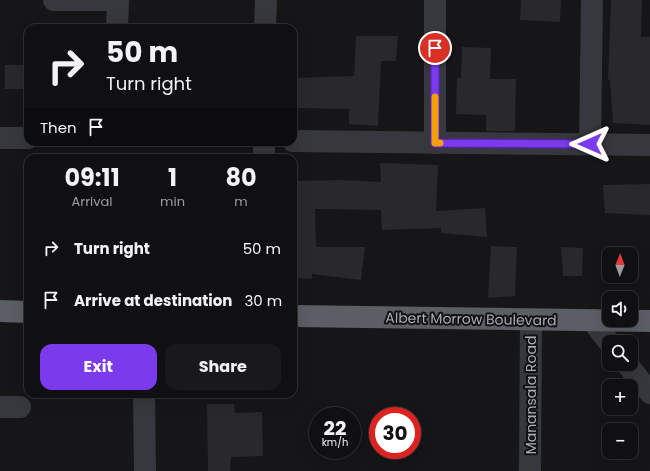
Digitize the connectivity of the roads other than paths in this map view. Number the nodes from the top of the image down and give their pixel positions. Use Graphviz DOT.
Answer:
graph roads {
  1 [pos="54,0"];
  2 [pos="118,0"];
  3 [pos="266,0"];
  4 [pos="435,0"];
  5 [pos="592,0"];
  6 [pos="117,24"];
  7 [pos="265,24"];
  8 [pos="0,138"];
  9 [pos="24,138"];
  10 [pos="297,141"];
  11 [pos="435,143"];
  12 [pos="590,144"];
  13 [pos="650,145"];
  14 [pos="0,311"];
  15 [pos="24,312"];
  16 [pos="297,316"];
  17 [pos="531,320"];
  18 [pos="592,320"];
  19 [pos="650,321"];
  20 [pos="604,335"];
  21 [pos="633,371"];
  22 [pos="650,393"];
  23 [pos="144,398"];
  24 [pos="145,471"];
  25 [pos="530,471"];
  1 -- 2 [label="street"];
  2 -- 6 [label="street"];
  3 -- 7 [label="street"];
  4 -- 11 [label="street"];
  5 -- 12 [label="street"];
  8 -- 9 [label="street"];
  10 -- 11 [label="street"];
  11 -- 12 [label="street"];
  12 -- 13 [label="street"];
  14 -- 15 [label="highway"];
  16 -- 17 [label="highway, Albert Morrow Boulevard"];
  17 -- 18 [label="highway, Albert Morrow Boulevard"];
  17 -- 25 [label="street, Manansala Road"];
  18 -- 19 [label="highway, Albert Morrow Boulevard"];
  18 -- 20 [label="street"];
  21 -- 22 [label="street"];
  23 -- 24 [label="street"];
}
